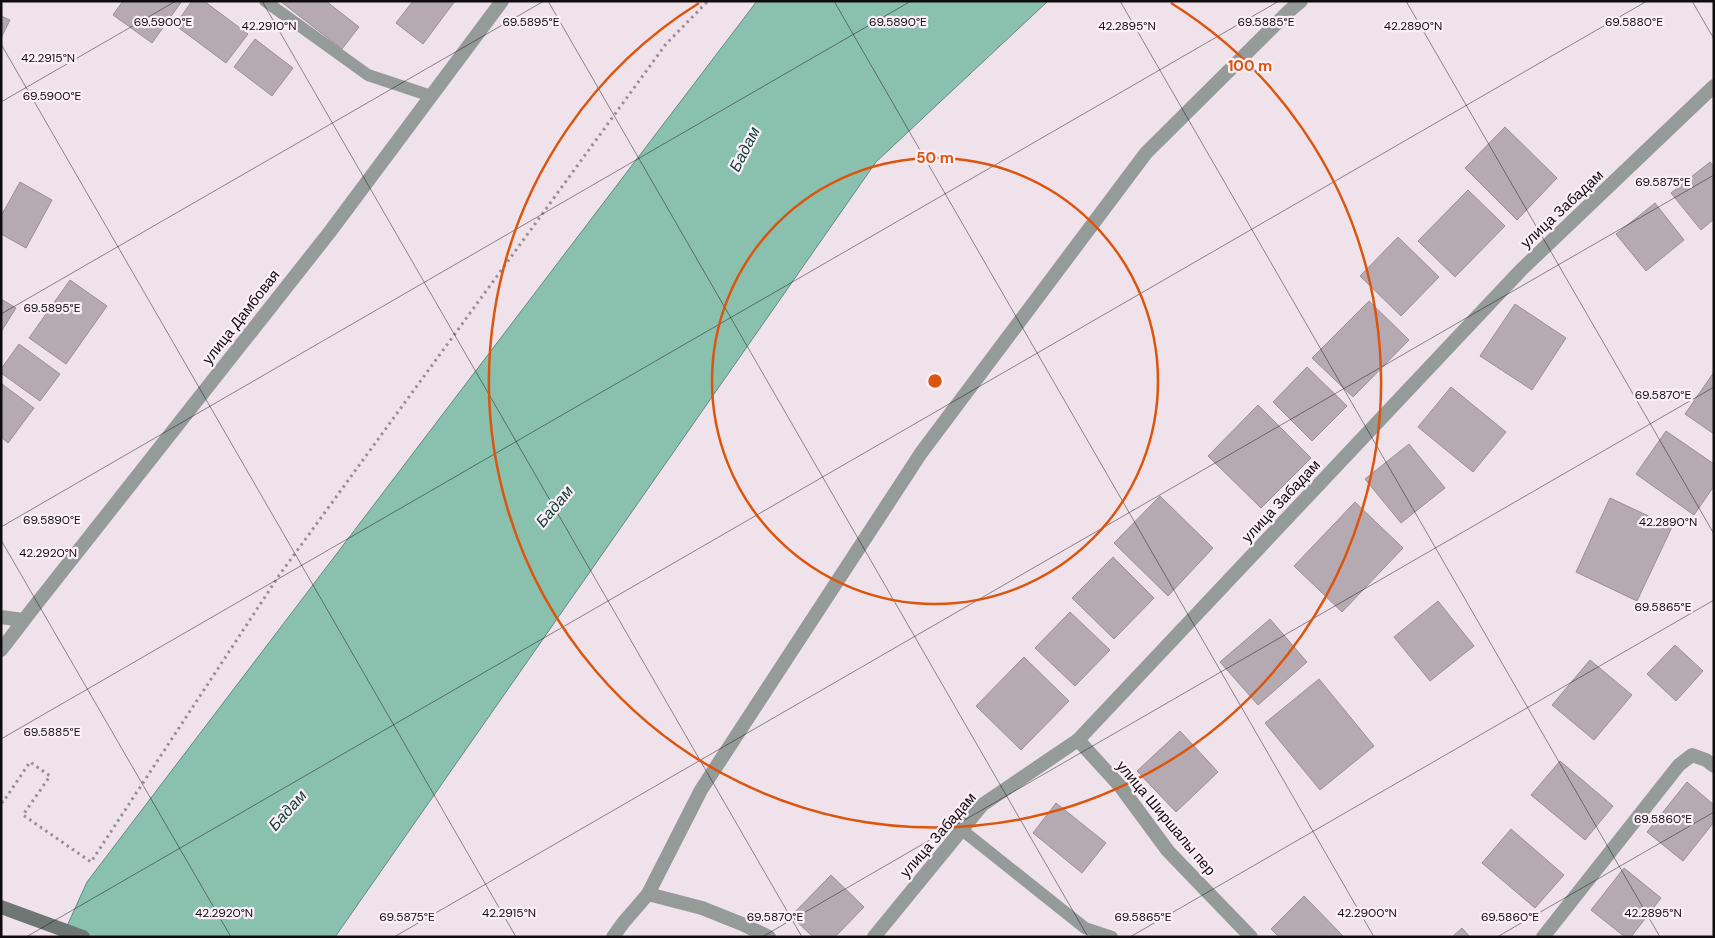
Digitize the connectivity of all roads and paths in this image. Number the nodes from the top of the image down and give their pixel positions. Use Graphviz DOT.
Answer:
graph roads {
  1 [pos="265,1"];
  2 [pos="502,1"];
  3 [pos="708,1"];
  4 [pos="1302,1"];
  5 [pos="1714,86"];
  6 [pos="431,96"];
  7 [pos="1,617"];
  8 [pos="23,620"];
  9 [pos="2,647"];
  10 [pos="1078,740"];
  11 [pos="1714,766"];
  12 [pos="1,801"];
  13 [pos="962,830"];
  14 [pos="648,894"];
  15 [pos="1,907"];
  16 [pos="83,937"];
  17 [pos="613,937"];
  18 [pos="769,937"];
  19 [pos="874,937"];
  20 [pos="1112,937"];
  21 [pos="1251,937"];
  22 [pos="1543,937"];
  1 -- 6 [label="lane"];
  2 -- 6 [label="street, улица Дамбовая"];
  3 -- 12 [label="path"];
  4 -- 14 [label="street"];
  5 -- 10 [label="street, улица Забадам"];
  6 -- 8 [label="street, улица Дамбовая"];
  7 -- 8 [label="street"];
  8 -- 9 [label="street, улица Дамбовая"];
  10 -- 13 [label="street, улица Забадам"];
  10 -- 21 [label="street, улица Ширшалы пер"];
  11 -- 22 [label="street"];
  13 -- 19 [label="street, улица Забадам"];
  13 -- 20 [label="lane"];
  14 -- 17 [label="street"];
  14 -- 18 [label="street"];
  15 -- 16 [label="main road"];
}
